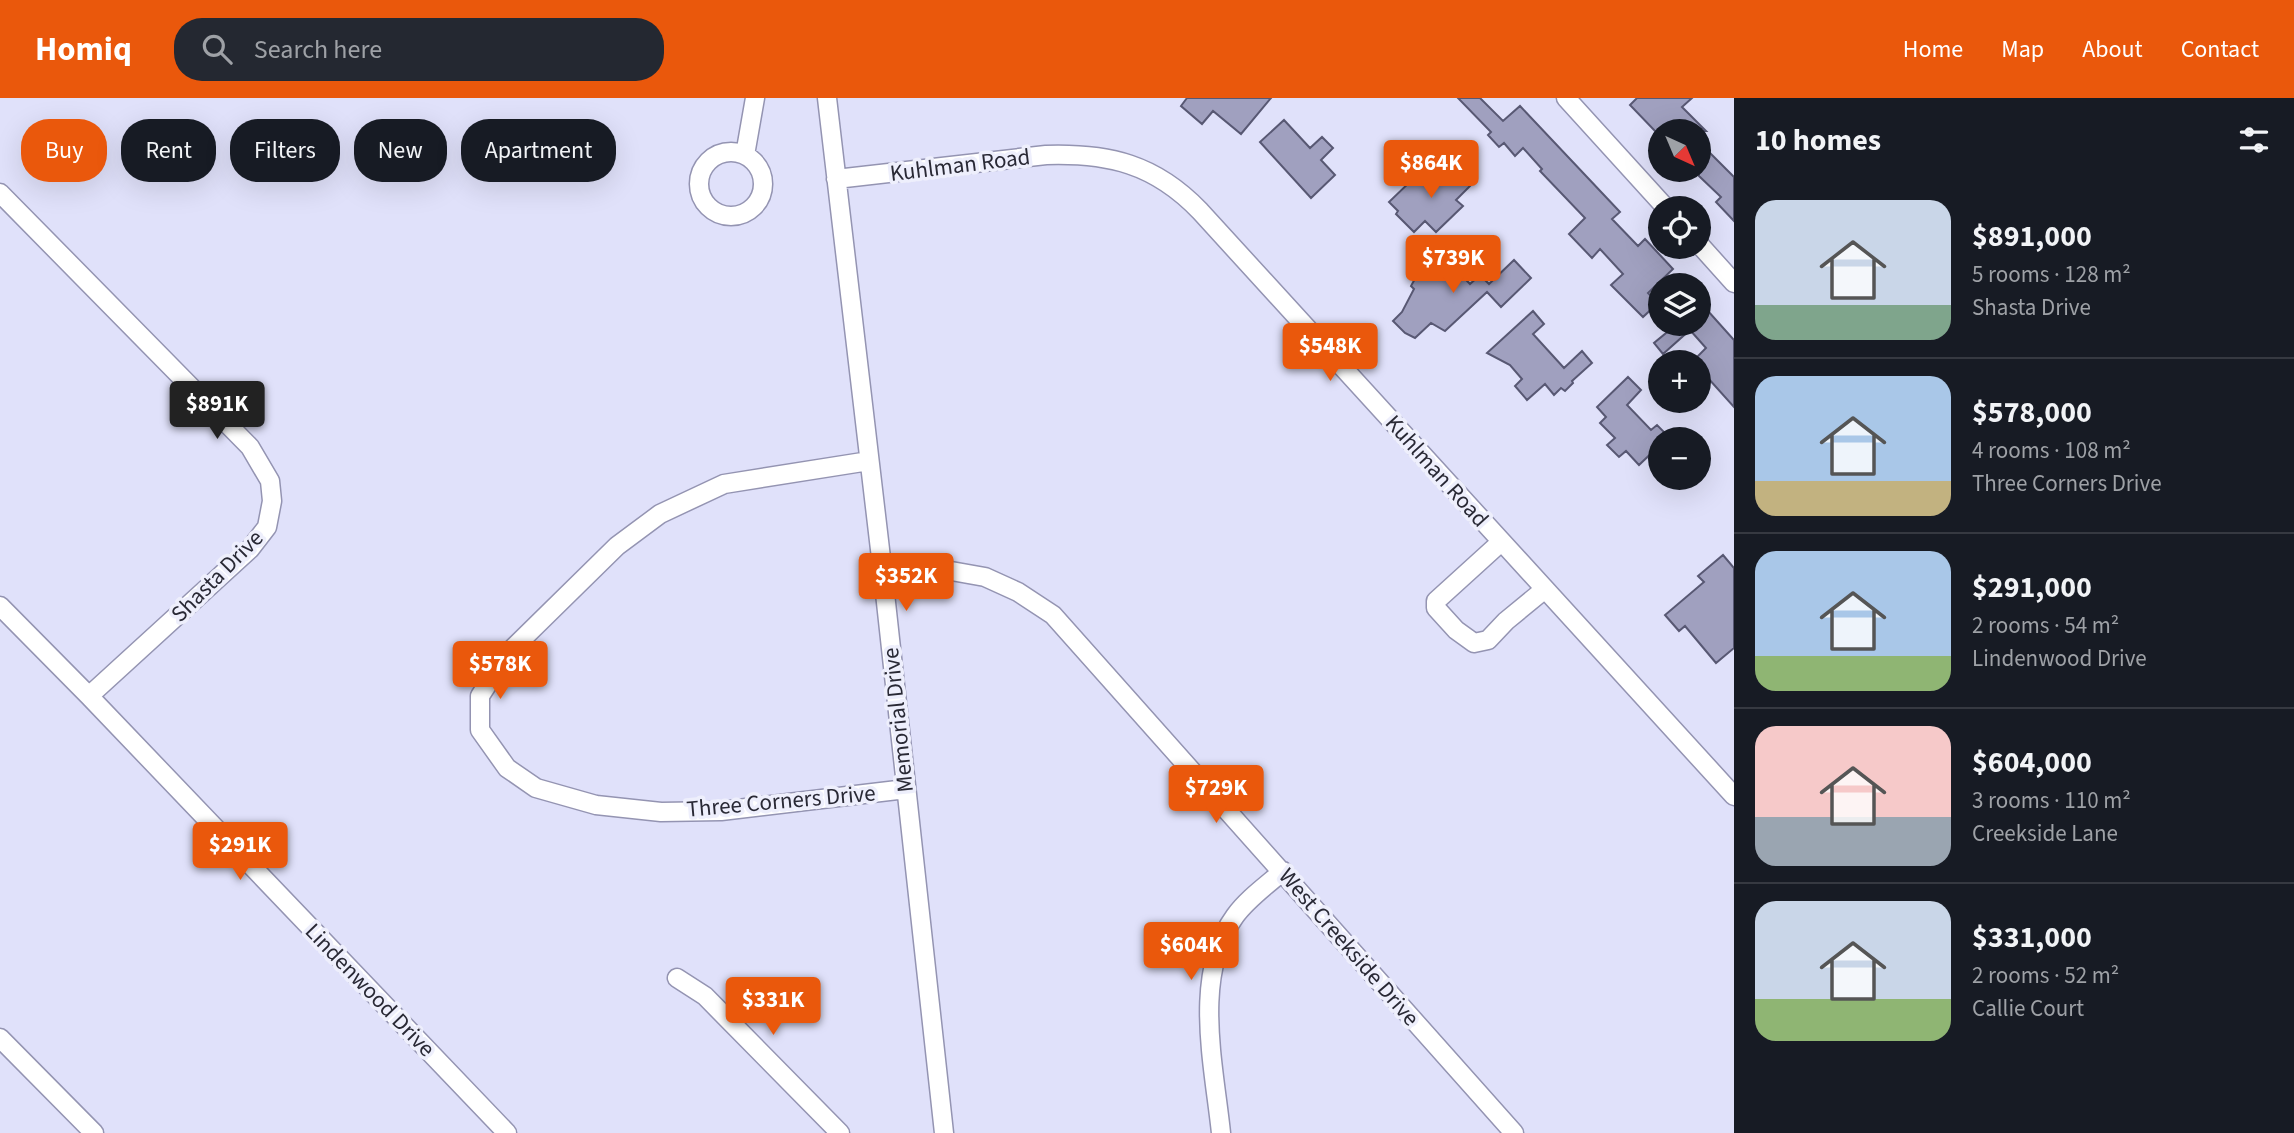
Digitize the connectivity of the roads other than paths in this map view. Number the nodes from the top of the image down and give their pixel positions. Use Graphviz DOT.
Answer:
graph roads {
  1 [pos="755,98"];
  2 [pos="827,98"];
  3 [pos="1566,98"];
  4 [pos="745,155"];
  5 [pos="836,179"];
  6 [pos="0,193"];
  7 [pos="1656,196"];
  8 [pos="1711,257"];
  9 [pos="1734,283"];
  10 [pos="869,461"];
  11 [pos="1502,542"];
  12 [pos="883,575"];
  13 [pos="1545,589"];
  14 [pos="0,606"];
  15 [pos="89,696"];
  16 [pos="906,789"];
  17 [pos="1734,796"];
  18 [pos="1283,871"];
  19 [pos="677,978"];
  20 [pos="0,1038"];
  21 [pos="94,1133"];
  22 [pos="507,1133"];
  23 [pos="840,1133"];
  24 [pos="944,1133"];
  25 [pos="1221,1133"];
  26 [pos="1514,1133"];
  1 -- 4 [label="street"];
  2 -- 5 [label="street, Memorial Drive"];
  3 -- 7 [label="street"];
  5 -- 10 [label="street, Memorial Drive"];
  5 -- 11 [label="street, Kuhlman Road"];
  6 -- 15 [label="street, Shasta Drive"];
  8 -- 9 [label="street"];
  10 -- 12 [label="street, Memorial Drive"];
  10 -- 16 [label="street, Three Corners Drive"];
  11 -- 13 [label="street, Kuhlman Road"];
  11 -- 13 [label="street"];
  12 -- 16 [label="street, Memorial Drive"];
  12 -- 18 [label="street, West Creekside Drive"];
  13 -- 17 [label="street, Kuhlman Road"];
  14 -- 15 [label="street, Lindenwood Drive"];
  15 -- 22 [label="street, Lindenwood Drive"];
  16 -- 24 [label="street, Memorial Drive"];
  18 -- 25 [label="street"];
  18 -- 26 [label="street, West Creekside Drive"];
  19 -- 23 [label="street"];
  20 -- 21 [label="street"];
}
